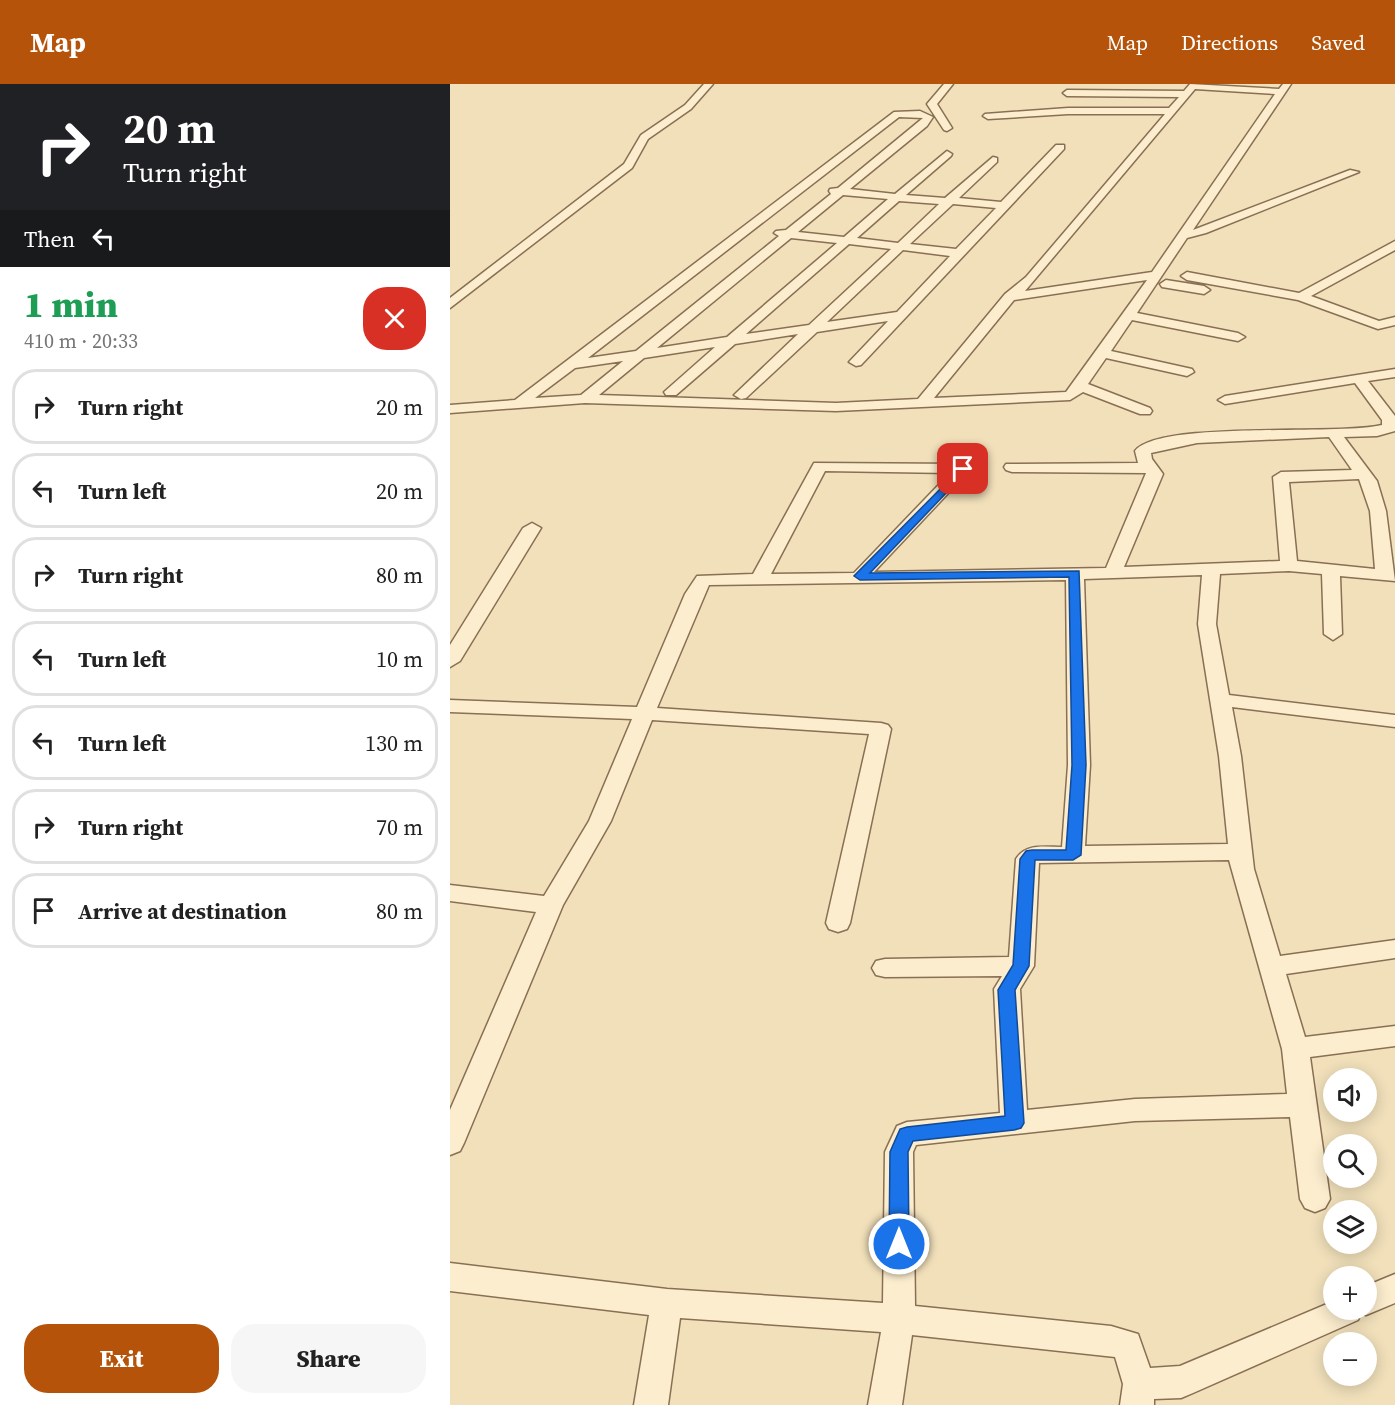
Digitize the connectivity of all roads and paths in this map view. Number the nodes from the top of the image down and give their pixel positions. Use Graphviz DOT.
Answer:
graph roads {
  1 [pos="709,84"];
  2 [pos="949,84"];
  3 [pos="1154,84"];
  4 [pos="1159,84"];
  5 [pos="1284,88"];
  6 [pos="1067,93"];
  7 [pos="1186,94"];
  8 [pos="1171,111"];
  9 [pos="988,116"];
  10 [pos="947,128"];
  11 [pos="1060,147"];
  12 [pos="947,154"];
  13 [pos="993,160"];
  14 [pos="1354,172"];
  15 [pos="803,188"];
  16 [pos="839,192"];
  17 [pos="896,197"];
  18 [pos="948,201"];
  19 [pos="1006,206"];
  20 [pos="750,230"];
  21 [pos="787,234"];
  22 [pos="1181,236"];
  23 [pos="846,240"];
  24 [pos="1395,245"];
  25 [pos="899,246"];
  26 [pos="959,253"];
  27 [pos="1154,275"];
  28 [pos="1187,276"];
  29 [pos="1218,281"];
  30 [pos="1166,284"];
  31 [pos="1208,291"];
  32 [pos="1010,297"];
  33 [pos="1301,297"];
  34 [pos="450,304"];
  35 [pos="1192,304"];
  36 [pos="900,315"];
  37 [pos="1128,315"];
  38 [pos="1395,321"];
  39 [pos="814,326"];
  40 [pos="1238,337"];
  41 [pos="730,339"];
  42 [pos="641,353"];
  43 [pos="1102,354"];
  44 [pos="856,362"];
  45 [pos="570,365"];
  46 [pos="1187,372"];
  47 [pos="1395,373"];
  48 [pos="1359,378"];
  49 [pos="1080,386"];
  50 [pos="671,392"];
  51 [pos="741,395"];
  52 [pos="585,399"];
  53 [pos="1225,400"];
  54 [pos="521,402"];
  55 [pos="921,405"];
  56 [pos="450,409"];
  57 [pos="1145,411"];
  58 [pos="1333,433"];
  59 [pos="1012,467"];
  60 [pos="1150,468"];
  61 [pos="1364,474"];
  62 [pos="532,528"];
  63 [pos="1289,566"];
  64 [pos="1212,568"];
  65 [pos="1331,570"];
  66 [pos="1113,572"];
  67 [pos="1075,574"];
  68 [pos="860,576"];
  69 [pos="1390,576"];
  70 [pos="759,579"];
  71 [pos="1333,634"];
  72 [pos="453,652"];
  73 [pos="1220,700"];
  74 [pos="450,706"];
  75 [pos="646,713"];
  76 [pos="1395,721"];
  77 [pos="1240,852"];
  78 [pos="1073,855"];
  79 [pos="450,893"];
  80 [pos="551,905"];
  81 [pos="838,923"];
  82 [pos="1395,949"];
  83 [pos="1021,966"];
  84 [pos="1271,967"];
  85 [pos="885,968"];
  86 [pos="1395,1036"];
  87 [pos="1295,1049"];
  88 [pos="1302,1105"];
  89 [pos="1014,1123"];
  90 [pos="450,1143"];
  91 [pos="1315,1199"];
  92 [pos="450,1277"];
  93 [pos="1395,1288"];
  94 [pos="1377,1296"];
  95 [pos="667,1303"];
  96 [pos="898,1319"];
  97 [pos="1324,1320"];
  98 [pos="1138,1395"];
  99 [pos="651,1405"];
  100 [pos="885,1405"];
  1 -- 34 [label="street"];
  2 -- 10 [label="street"];
  3 -- 4 [label="street"];
  5 -- 7 [label="street"];
  5 -- 22 [label="street"];
  6 -- 7 [label="street"];
  7 -- 8 [label="street"];
  8 -- 9 [label="street"];
  8 -- 32 [label="street"];
  11 -- 19 [label="street"];
  12 -- 17 [label="street"];
  13 -- 18 [label="street"];
  14 -- 22 [label="street"];
  15 -- 16 [label="street"];
  15 -- 16 [label="street"];
  15 -- 20 [label="street"];
  16 -- 17 [label="street"];
  16 -- 21 [label="street"];
  17 -- 18 [label="street"];
  17 -- 23 [label="street"];
  18 -- 19 [label="street"];
  18 -- 25 [label="street"];
  19 -- 26 [label="street"];
  20 -- 21 [label="street"];
  20 -- 45 [label="street"];
  21 -- 23 [label="street"];
  21 -- 42 [label="street"];
  22 -- 27 [label="street"];
  23 -- 25 [label="street"];
  23 -- 41 [label="street"];
  24 -- 33 [label="street"];
  25 -- 26 [label="street"];
  25 -- 39 [label="street"];
  26 -- 36 [label="street"];
  27 -- 32 [label="street"];
  27 -- 37 [label="street"];
  28 -- 29 [label="street"];
  29 -- 31 [label="street"];
  29 -- 33 [label="street"];
  30 -- 31 [label="street"];
  31 -- 35 [label="street"];
  32 -- 55 [label="street"];
  33 -- 38 [label="street"];
  36 -- 39 [label="street"];
  36 -- 44 [label="street"];
  37 -- 40 [label="street"];
  37 -- 43 [label="street"];
  39 -- 41 [label="street"];
  39 -- 51 [label="street"];
  41 -- 42 [label="street"];
  41 -- 50 [label="street"];
  42 -- 45 [label="street"];
  42 -- 52 [label="street"];
  43 -- 46 [label="street"];
  43 -- 49 [label="street"];
  45 -- 54 [label="street"];
  47 -- 48 [label="street"];
  48 -- 53 [label="street"];
  48 -- 58 [label="street"];
  49 -- 55 [label="street"];
  49 -- 57 [label="street"];
  52 -- 54 [label="street"];
  52 -- 55 [label="street"];
  54 -- 56 [label="street"];
  58 -- 60 [label="street"];
  58 -- 61 [label="street"];
  59 -- 60 [label="street"];
  60 -- 66 [label="street"];
  61 -- 63 [label="street"];
  61 -- 69 [label="street"];
  62 -- 72 [label="street"];
  63 -- 64 [label="street"];
  63 -- 65 [label="street"];
  64 -- 66 [label="street"];
  64 -- 73 [label="street"];
  65 -- 69 [label="street"];
  65 -- 71 [label="street"];
  66 -- 67 [label="street"];
  67 -- 68 [label="street"];
  67 -- 78 [label="street"];
  68 -- 70 [label="street"];
  68 -- 70 [label="street"];
  70 -- 75 [label="street"];
  73 -- 76 [label="street"];
  73 -- 77 [label="street"];
  74 -- 75 [label="street"];
  75 -- 80 [label="street"];
  75 -- 81 [label="street"];
  77 -- 78 [label="street"];
  77 -- 84 [label="street"];
  78 -- 83 [label="street"];
  79 -- 80 [label="street"];
  80 -- 90 [label="street"];
  82 -- 84 [label="street"];
  83 -- 85 [label="street"];
  83 -- 89 [label="street"];
  84 -- 87 [label="street"];
  86 -- 87 [label="street"];
  87 -- 88 [label="street"];
  88 -- 89 [label="street"];
  88 -- 91 [label="street"];
  89 -- 96 [label="street"];
  92 -- 95 [label="street"];
  93 -- 94 [label="street"];
  95 -- 96 [label="street"];
  95 -- 99 [label="street"];
  96 -- 98 [label="street"];
  96 -- 100 [label="street"];
  97 -- 98 [label="street"];
}
